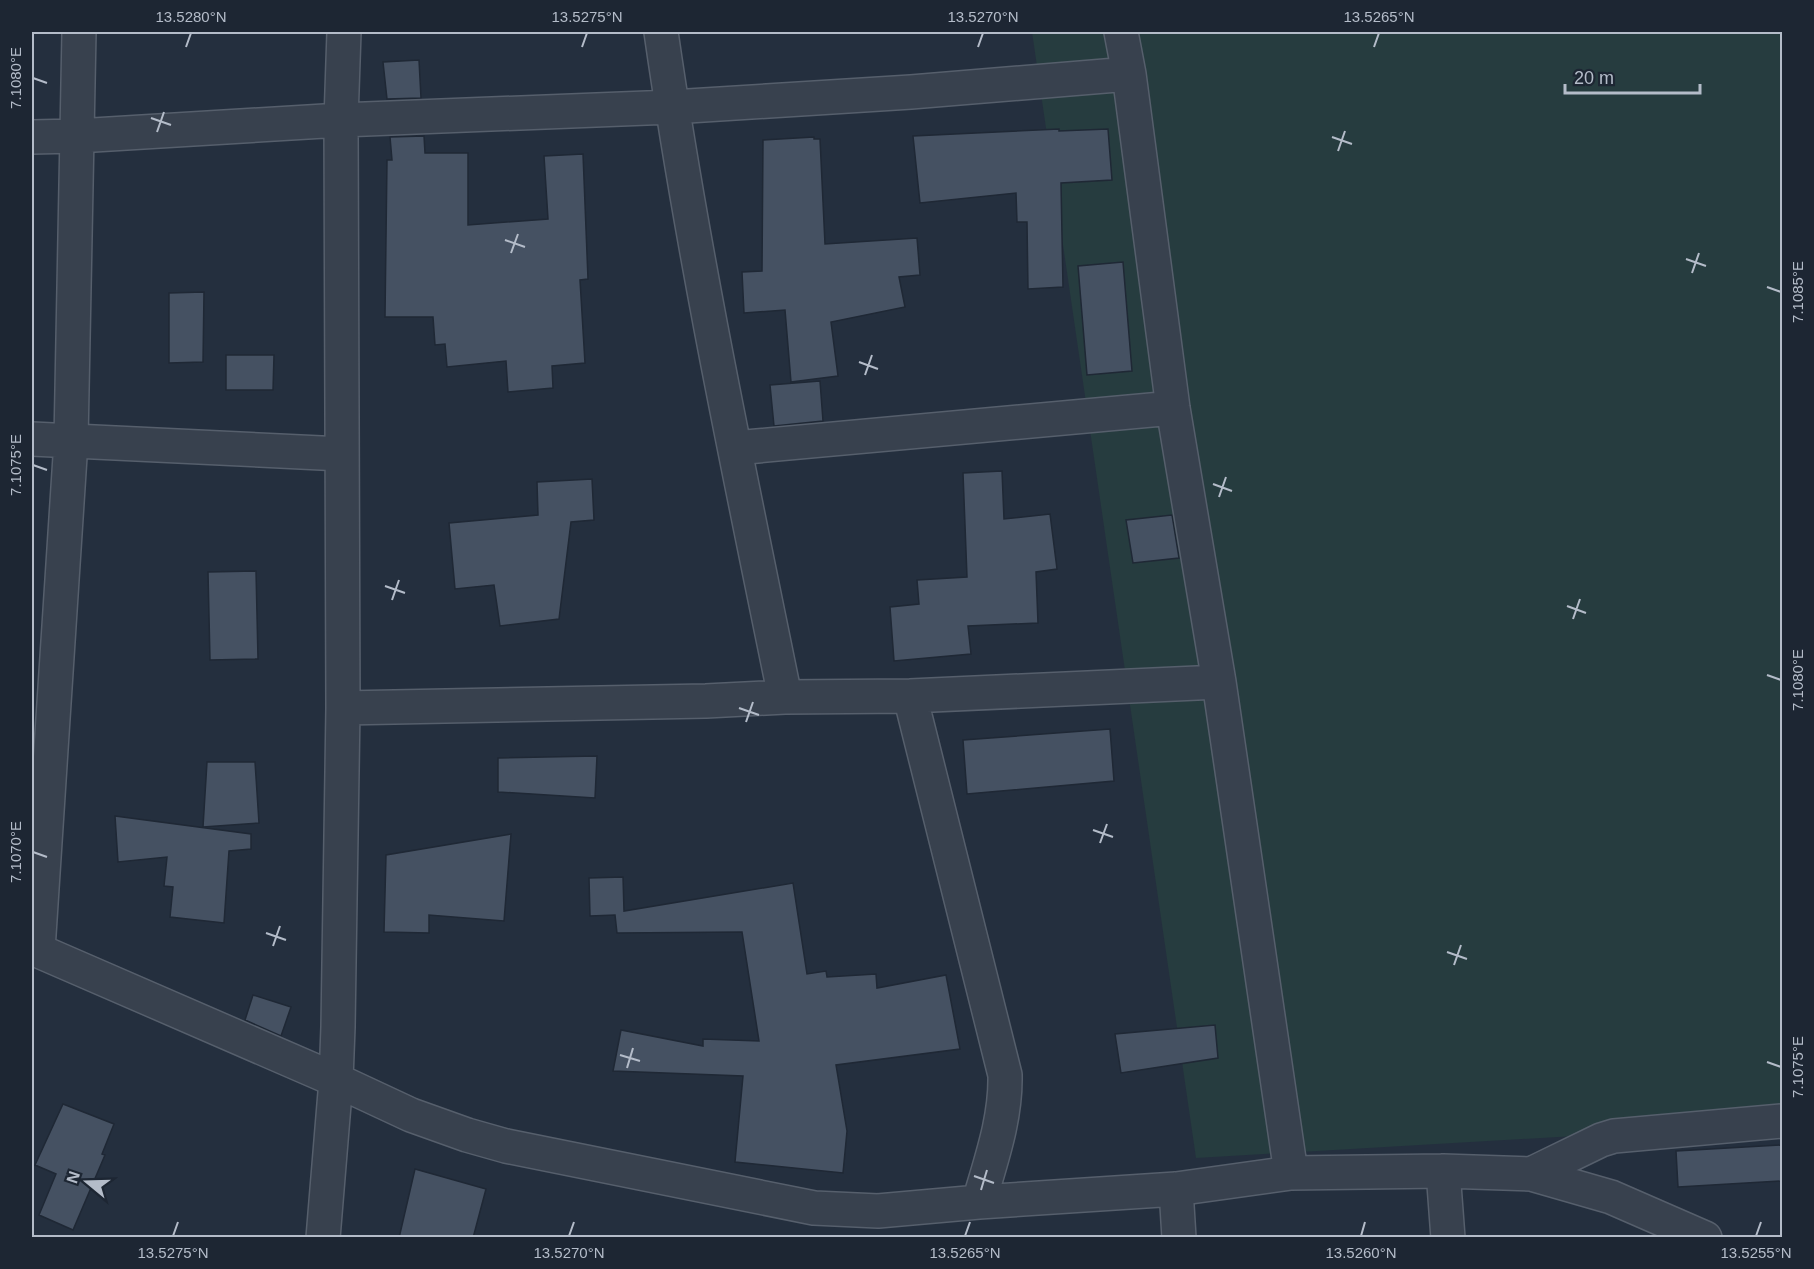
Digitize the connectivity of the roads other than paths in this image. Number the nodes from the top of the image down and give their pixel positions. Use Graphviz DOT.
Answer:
graph roads {
  1 [pos="79,32"];
  2 [pos="344,32"];
  3 [pos="661,32"];
  4 [pos="1121,32"];
  5 [pos="1129,74"];
  6 [pos="672,107"];
  7 [pos="341,120"];
  8 [pos="76,136"];
  9 [pos="32,137"];
  10 [pos="1173,408"];
  11 [pos="32,439"];
  12 [pos="71,441"];
  13 [pos="735,448"];
  14 [pos="342,454"];
  15 [pos="1219,682"];
  16 [pos="910,696"];
  17 [pos="784,697"];
  18 [pos="343,708"];
  19 [pos="35,949"];
  20 [pos="336,1080"];
  21 [pos="1782,1121"];
  22 [pos="1443,1171"];
  23 [pos="1291,1173"];
  24 [pos="1531,1174"];
  25 [pos="1176,1189"];
  26 [pos="980,1202"];
  27 [pos="323,1238"];
  28 [pos="1179,1238"];
  29 [pos="1448,1238"];
  30 [pos="1705,1238"];
  1 -- 8 [label="street"];
  2 -- 7 [label="street"];
  3 -- 6 [label="street"];
  4 -- 5 [label="street"];
  5 -- 6 [label="street"];
  5 -- 10 [label="street"];
  6 -- 7 [label="street"];
  6 -- 13 [label="street"];
  7 -- 8 [label="street"];
  7 -- 14 [label="street"];
  8 -- 9 [label="street"];
  8 -- 12 [label="street"];
  10 -- 13 [label="street"];
  10 -- 15 [label="street"];
  11 -- 12 [label="street"];
  12 -- 14 [label="street"];
  12 -- 19 [label="street"];
  13 -- 17 [label="street"];
  14 -- 18 [label="street"];
  15 -- 16 [label="street"];
  15 -- 23 [label="street"];
  16 -- 17 [label="street"];
  16 -- 26 [label="street"];
  17 -- 18 [label="street"];
  18 -- 20 [label="street"];
  19 -- 20 [label="street"];
  20 -- 26 [label="street"];
  20 -- 27 [label="street"];
  21 -- 24 [label="street"];
  22 -- 23 [label="street"];
  22 -- 24 [label="street"];
  22 -- 29 [label="street"];
  23 -- 25 [label="street"];
  24 -- 30 [label="street"];
  25 -- 26 [label="street"];
  25 -- 28 [label="street"];
}
